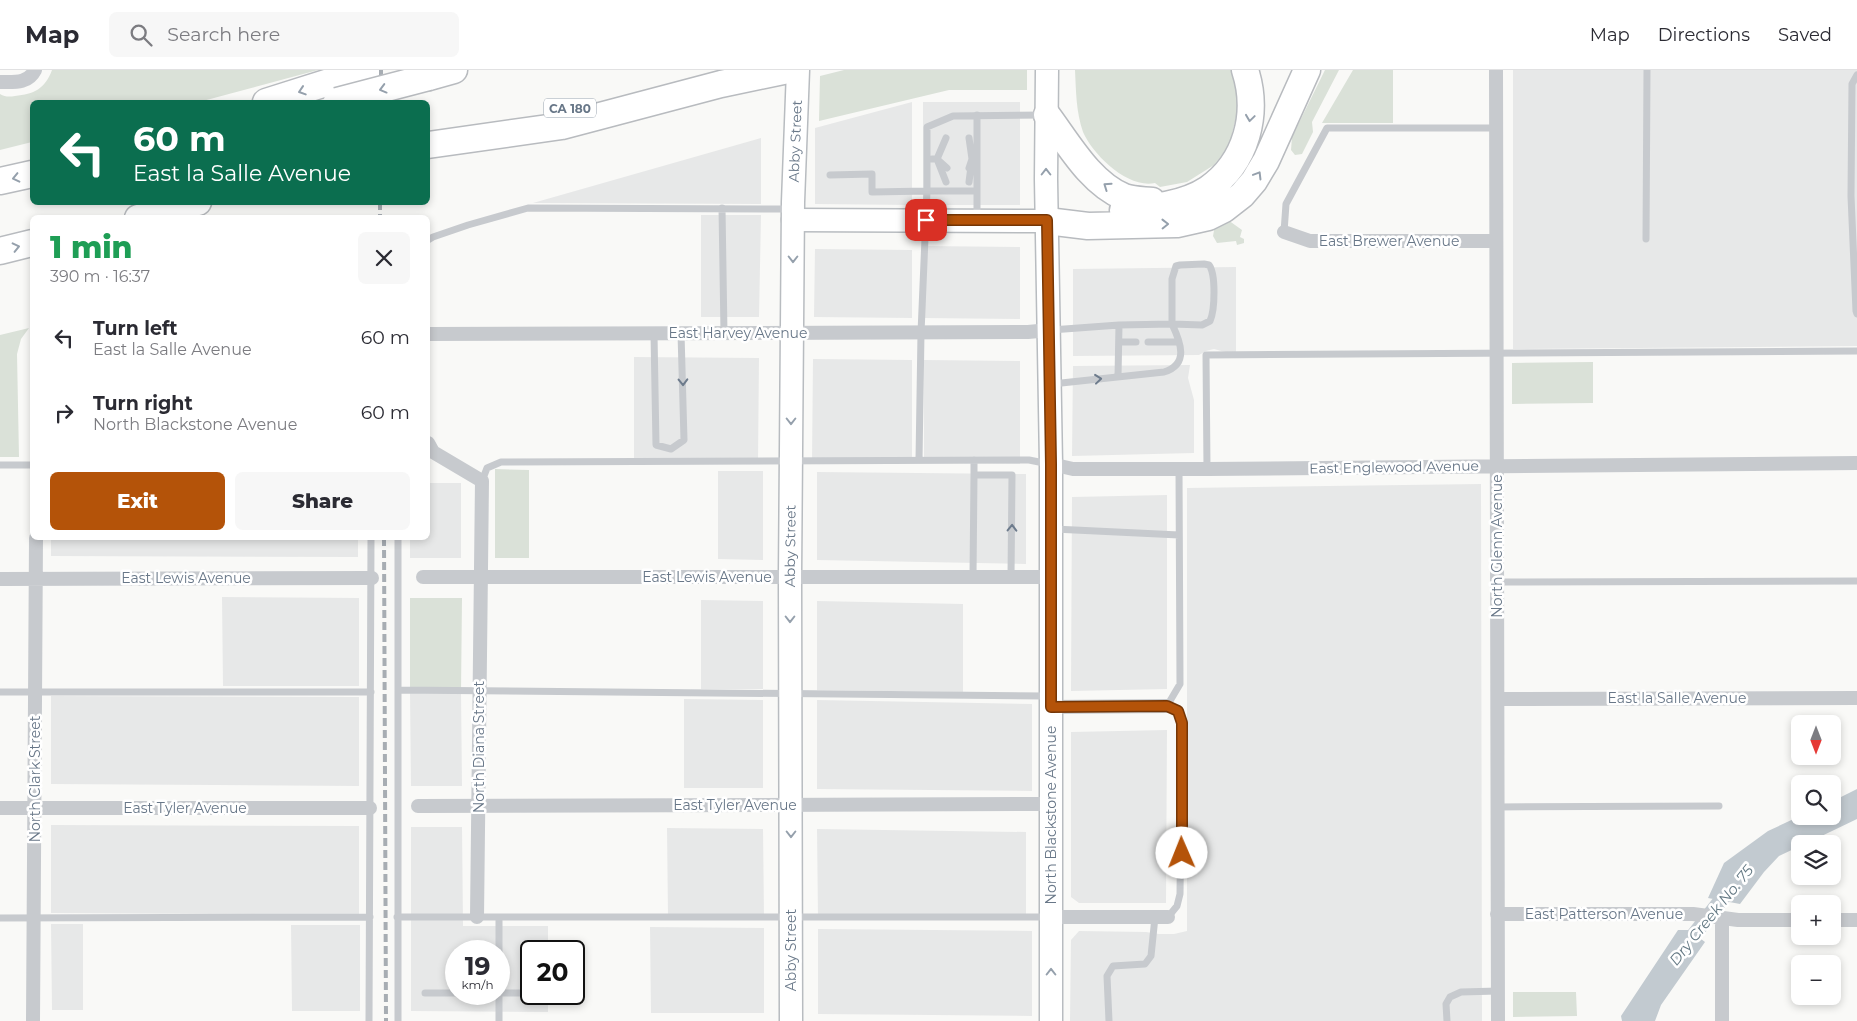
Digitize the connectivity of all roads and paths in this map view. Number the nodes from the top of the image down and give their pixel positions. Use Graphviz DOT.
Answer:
graph roads {
  1 [pos="367,70"];
  2 [pos="454,70"];
  3 [pos="788,70"];
  4 [pos="798,70"];
  5 [pos="1047,70"];
  6 [pos="1245,70"];
  7 [pos="1307,70"];
  8 [pos="1496,70"];
  9 [pos="1647,70"];
  10 [pos="33,73"];
  11 [pos="1857,75"];
  12 [pos="717,77"];
  13 [pos="0,82"];
  14 [pos="335,94"];
  15 [pos="283,100"];
  16 [pos="977,115"];
  17 [pos="1047,115"];
  18 [pos="1496,128"];
  19 [pos="946,138"];
  20 [pos="969,138"];
  21 [pos="430,145"];
  22 [pos="946,150"];
  23 [pos="969,150"];
  24 [pos="927,159"];
  25 [pos="937,159"];
  26 [pos="975,159"];
  27 [pos="947,168"];
  28 [pos="969,168"];
  29 [pos="30,174"];
  30 [pos="830,175"];
  31 [pos="0,182"];
  32 [pos="946,182"];
  33 [pos="969,182"];
  34 [pos="927,191"];
  35 [pos="977,191"];
  36 [pos="1854,196"];
  37 [pos="1187,198"];
  38 [pos="187,205"];
  39 [pos="722,208"];
  40 [pos="793,214"];
  41 [pos="149,215"];
  42 [pos="926,220"];
  43 [pos="977,220"];
  44 [pos="1047,220"];
  45 [pos="1284,232"];
  46 [pos="430,238"];
  47 [pos="1646,238"];
  48 [pos="1496,241"];
  49 [pos="30,244"];
  50 [pos="0,251"];
  51 [pos="1857,314"];
  52 [pos="1172,324"];
  53 [pos="1119,325"];
  54 [pos="1049,330"];
  55 [pos="681,333"];
  56 [pos="724,333"];
  57 [pos="792,333"];
  58 [pos="921,333"];
  59 [pos="430,334"];
  60 [pos="654,334"];
  61 [pos="1119,342"];
  62 [pos="1136,342"];
  63 [pos="1148,342"];
  64 [pos="1179,342"];
  65 [pos="1857,351"];
  66 [pos="1496,353"];
  67 [pos="1118,377"];
  68 [pos="1050,384"];
  69 [pos="430,447"];
  70 [pos="920,460"];
  71 [pos="974,460"];
  72 [pos="791,461"];
  73 [pos="1051,464"];
  74 [pos="1857,464"];
  75 [pos="0,465"];
  76 [pos="30,465"];
  77 [pos="1496,466"];
  78 [pos="1179,469"];
  79 [pos="1207,469"];
  80 [pos="974,475"];
  81 [pos="482,481"];
  82 [pos="1051,529"];
  83 [pos="1178,535"];
  84 [pos="36,540"];
  85 [pos="371,540"];
  86 [pos="398,540"];
  87 [pos="790,576"];
  88 [pos="422,577"];
  89 [pos="482,577"];
  90 [pos="973,577"];
  91 [pos="1011,577"];
  92 [pos="1051,577"];
  93 [pos="372,578"];
  94 [pos="0,579"];
  95 [pos="36,579"];
  96 [pos="1857,581"];
  97 [pos="1496,582"];
  98 [pos="398,690"];
  99 [pos="479,691"];
  100 [pos="0,692"];
  101 [pos="35,692"];
  102 [pos="371,692"];
  103 [pos="790,692"];
  104 [pos="1857,698"];
  105 [pos="1498,699"];
  106 [pos="1051,701"];
  107 [pos="1167,706"];
  108 [pos="791,804"];
  109 [pos="1051,804"];
  110 [pos="479,805"];
  111 [pos="418,806"];
  112 [pos="1720,806"];
  113 [pos="1496,807"];
  114 [pos="0,808"];
  115 [pos="34,808"];
  116 [pos="370,808"];
  117 [pos="1497,914"];
  118 [pos="370,917"];
  119 [pos="397,917"];
  120 [pos="477,917"];
  121 [pos="499,917"];
  122 [pos="791,917"];
  123 [pos="1050,917"];
  124 [pos="1161,917"];
  125 [pos="0,918"];
  126 [pos="34,918"];
  127 [pos="1721,919"];
  128 [pos="1791,920"];
  129 [pos="1841,920"];
  130 [pos="1857,920"];
  131 [pos="499,940"];
  132 [pos="1498,991"];
  133 [pos="424,993"];
  134 [pos="445,993"];
  135 [pos="499,1005"];
  136 [pos="33,1021"];
  137 [pos="369,1021"];
  138 [pos="398,1021"];
  139 [pos="499,1021"];
  140 [pos="791,1021"];
  141 [pos="1051,1021"];
  142 [pos="1108,1021"];
  143 [pos="1446,1021"];
  144 [pos="1498,1021"];
  145 [pos="1722,1021"];
  1 -- 14 [label="highway"];
  2 -- 14 [label="highway, one-way, bridge"];
  3 -- 12 [label="highway"];
  4 -- 40 [label="main road, Abby Street"];
  5 -- 17 [label="main road, North Blackstone Avenue"];
  6 -- 37 [label="highway, one-way"];
  44 -- 7 [label="highway, one-way"];
  8 -- 18 [label="street, North Glenn Avenue"];
  9 -- 47 [label="lane"];
  10 -- 13 [label="street"];
  11 -- 36 [label="lane"];
  12 -- 21 [label="highway"];
  14 -- 15 [label="highway, one-way"];
  16 -- 17 [label="lane"];
  16 -- 24 [label="lane"];
  16 -- 26 [label="lane"];
  37 -- 17 [label="highway, one-way"];
  44 -- 17 [label="main road, North Blackstone Avenue, one-way"];
  18 -- 45 [label="lane"];
  18 -- 48 [label="street, North Glenn Avenue"];
  19 -- 25 [label="lane"];
  20 -- 26 [label="lane"];
  22 -- 25 [label="lane"];
  23 -- 26 [label="lane"];
  24 -- 25 [label="lane"];
  24 -- 34 [label="lane"];
  25 -- 27 [label="lane"];
  25 -- 32 [label="lane"];
  26 -- 28 [label="lane"];
  26 -- 33 [label="lane"];
  26 -- 35 [label="lane"];
  29 -- 31 [label="highway, one-way"];
  30 -- 34 [label="lane"];
  34 -- 35 [label="lane"];
  34 -- 42 [label="lane"];
  35 -- 43 [label="lane"];
  36 -- 51 [label="lane"];
  37 -- 44 [label="highway"];
  38 -- 41 [label="highway"];
  39 -- 40 [label="lane"];
  39 -- 46 [label="lane"];
  39 -- 56 [label="lane"];
  40 -- 42 [label="main road"];
  40 -- 57 [label="main road, Abby Street, one-way"];
  42 -- 43 [label="main road"];
  42 -- 58 [label="lane"];
  43 -- 44 [label="main road"];
  44 -- 54 [label="main road, North Blackstone Avenue"];
  45 -- 48 [label="street, East Brewer Avenue"];
  48 -- 66 [label="street, North Glenn Avenue"];
  50 -- 49 [label="highway, one-way"];
  52 -- 52 [label="lane"];
  52 -- 53 [label="lane"];
  52 -- 64 [label="lane"];
  53 -- 54 [label="lane"];
  53 -- 61 [label="lane"];
  54 -- 58 [label="street, East Harvey Avenue"];
  54 -- 68 [label="main road, North Blackstone Avenue"];
  55 -- 56 [label="street, East Harvey Avenue"];
  55 -- 60 [label="street, East Harvey Avenue"];
  55 -- 60 [label="lane, one-way"];
  56 -- 57 [label="street, East Harvey Avenue"];
  57 -- 58 [label="street, East Harvey Avenue"];
  57 -- 72 [label="main road, Abby Street, one-way"];
  58 -- 70 [label="lane"];
  59 -- 60 [label="street, East Harvey Avenue"];
  61 -- 62 [label="lane"];
  61 -- 67 [label="lane"];
  63 -- 64 [label="lane"];
  64 -- 67 [label="lane"];
  65 -- 66 [label="lane"];
  66 -- 77 [label="street, North Glenn Avenue"];
  66 -- 79 [label="lane"];
  68 -- 67 [label="lane, one-way"];
  68 -- 73 [label="main road, North Blackstone Avenue"];
  69 -- 81 [label="street"];
  70 -- 71 [label="lane"];
  70 -- 72 [label="lane"];
  71 -- 73 [label="lane"];
  71 -- 80 [label="lane"];
  72 -- 81 [label="lane"];
  72 -- 87 [label="main road, Abby Street"];
  73 -- 78 [label="street, East Englewood Avenue"];
  73 -- 82 [label="main road, North Blackstone Avenue"];
  74 -- 77 [label="street, East Englewood Avenue"];
  75 -- 76 [label="lane"];
  77 -- 79 [label="street, East Englewood Avenue"];
  77 -- 97 [label="street, North Glenn Avenue"];
  78 -- 79 [label="street, East Englewood Avenue"];
  78 -- 83 [label="lane"];
  80 -- 90 [label="lane"];
  91 -- 80 [label="lane, one-way"];
  81 -- 89 [label="street"];
  82 -- 83 [label="lane"];
  82 -- 92 [label="main road, North Blackstone Avenue"];
  83 -- 107 [label="lane"];
  84 -- 95 [label="street, North Clark Street"];
  85 -- 93 [label="lane"];
  86 -- 98 [label="lane"];
  87 -- 89 [label="street, East Lewis Avenue"];
  87 -- 90 [label="street, East Lewis Avenue"];
  87 -- 103 [label="main road, Abby Street, one-way"];
  88 -- 89 [label="street, East Lewis Avenue"];
  89 -- 99 [label="street, North Diana Street"];
  90 -- 91 [label="street, East Lewis Avenue"];
  91 -- 92 [label="street, East Lewis Avenue"];
  92 -- 106 [label="main road, North Blackstone Avenue"];
  93 -- 95 [label="street, East Lewis Avenue"];
  93 -- 102 [label="lane"];
  94 -- 95 [label="street, East Lewis Avenue"];
  95 -- 101 [label="street, North Clark Street"];
  96 -- 97 [label="lane"];
  97 -- 105 [label="street, North Glenn Avenue"];
  98 -- 99 [label="lane"];
  98 -- 119 [label="lane"];
  99 -- 103 [label="lane"];
  99 -- 110 [label="street, North Diana Street"];
  100 -- 101 [label="lane"];
  101 -- 102 [label="lane"];
  101 -- 115 [label="street, North Clark Street"];
  102 -- 116 [label="lane"];
  103 -- 106 [label="lane"];
  103 -- 108 [label="main road, Abby Street"];
  104 -- 105 [label="street, East la Salle Avenue"];
  105 -- 113 [label="street, North Glenn Avenue"];
  106 -- 107 [label="street"];
  106 -- 109 [label="main road, North Blackstone Avenue"];
  107 -- 124 [label="lane"];
  108 -- 109 [label="street, East Tyler Avenue"];
  108 -- 110 [label="street, East Tyler Avenue"];
  108 -- 122 [label="main road, Abby Street, one-way"];
  109 -- 123 [label="main road, North Blackstone Avenue"];
  110 -- 111 [label="street, East Tyler Avenue"];
  110 -- 120 [label="street, North Diana Street"];
  112 -- 113 [label="lane"];
  113 -- 117 [label="street, North Glenn Avenue"];
  114 -- 115 [label="street, East Tyler Avenue"];
  115 -- 116 [label="street, East Tyler Avenue"];
  115 -- 126 [label="street, North Clark Street"];
  116 -- 118 [label="lane"];
  117 -- 127 [label="street, East Patterson Avenue"];
  117 -- 132 [label="street, North Glenn Avenue"];
  118 -- 126 [label="lane"];
  118 -- 137 [label="lane"];
  119 -- 120 [label="lane"];
  119 -- 138 [label="lane"];
  120 -- 121 [label="lane"];
  121 -- 122 [label="lane"];
  121 -- 131 [label="lane"];
  122 -- 123 [label="lane"];
  122 -- 140 [label="main road, Abby Street"];
  123 -- 124 [label="street"];
  141 -- 123 [label="main road, North Blackstone Avenue, one-way"];
  124 -- 142 [label="lane"];
  125 -- 126 [label="lane"];
  126 -- 136 [label="street, North Clark Street"];
  127 -- 128 [label="street, East Patterson Avenue"];
  127 -- 145 [label="street"];
  129 -- 130 [label="street"];
  132 -- 143 [label="lane"];
  132 -- 144 [label="street, North Glenn Avenue"];
  133 -- 134 [label="lane"];
  135 -- 139 [label="lane"];
}
